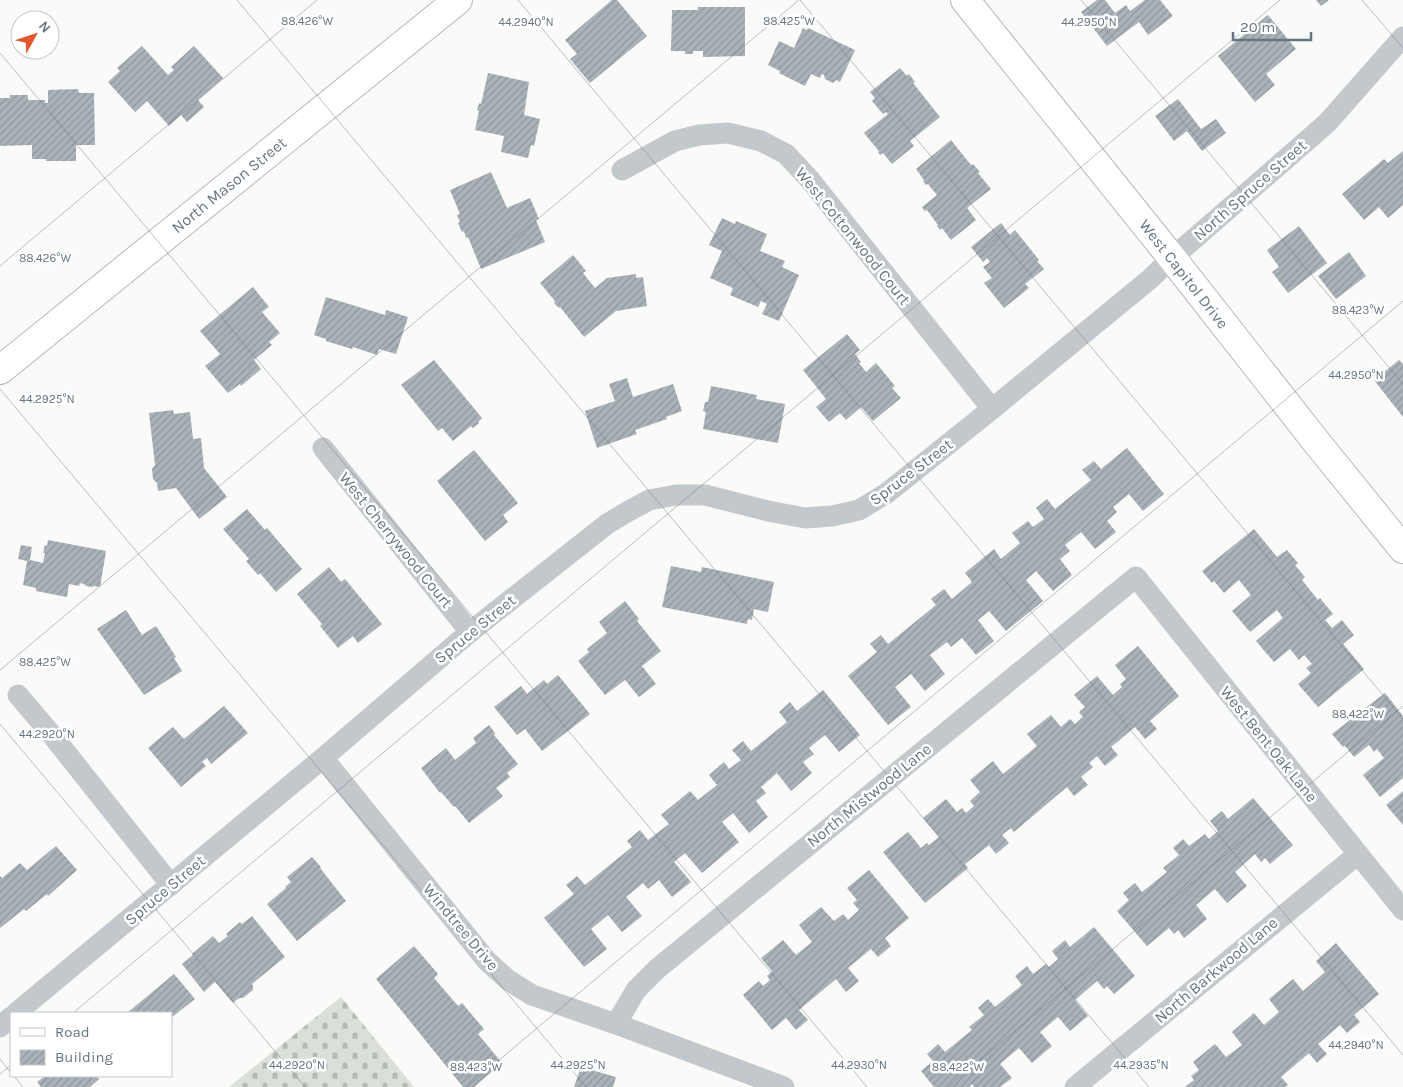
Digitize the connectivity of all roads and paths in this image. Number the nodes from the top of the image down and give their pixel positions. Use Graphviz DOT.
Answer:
graph roads {
  1 [pos="458,0"];
  2 [pos="965,0"];
  3 [pos="1403,36"];
  4 [pos="622,170"];
  5 [pos="1172,258"];
  6 [pos="0,370"];
  7 [pos="992,409"];
  8 [pos="323,448"];
  9 [pos="1401,541"];
  10 [pos="1136,578"];
  11 [pos="470,632"];
  12 [pos="18,695"];
  13 [pos="323,758"];
  14 [pos="1358,854"];
  15 [pos="171,885"];
  16 [pos="1403,910"];
  17 [pos="17,1012"];
  18 [pos="10,1018"];
  19 [pos="616,1024"];
  20 [pos="0,1027"];
  21 [pos="784,1087"];
  22 [pos="1075,1087"];
  1 -- 6 [label="street, North Mason Street"];
  2 -- 5 [label="street, West Capitol Drive"];
  3 -- 5 [label="street, North Spruce Street"];
  4 -- 7 [label="street, West Cottonwood Court"];
  5 -- 7 [label="street, North Spruce Street"];
  5 -- 9 [label="street, West Capitol Drive"];
  7 -- 11 [label="street, Spruce Street"];
  8 -- 11 [label="street, West Cherrywood Court"];
  10 -- 14 [label="street, West Bent Oak Lane"];
  10 -- 19 [label="street, North Mistwood Lane"];
  11 -- 13 [label="street, Spruce Street"];
  12 -- 15 [label="street"];
  13 -- 15 [label="street, Spruce Street"];
  13 -- 19 [label="street, Windtree Drive"];
  14 -- 16 [label="street, West Bent Oak Lane"];
  14 -- 22 [label="street, North Barkwood Lane"];
  15 -- 17 [label="street, Spruce Street"];
  18 -- 20 [label="street"];
  19 -- 21 [label="street, Windtree Drive"];
}
